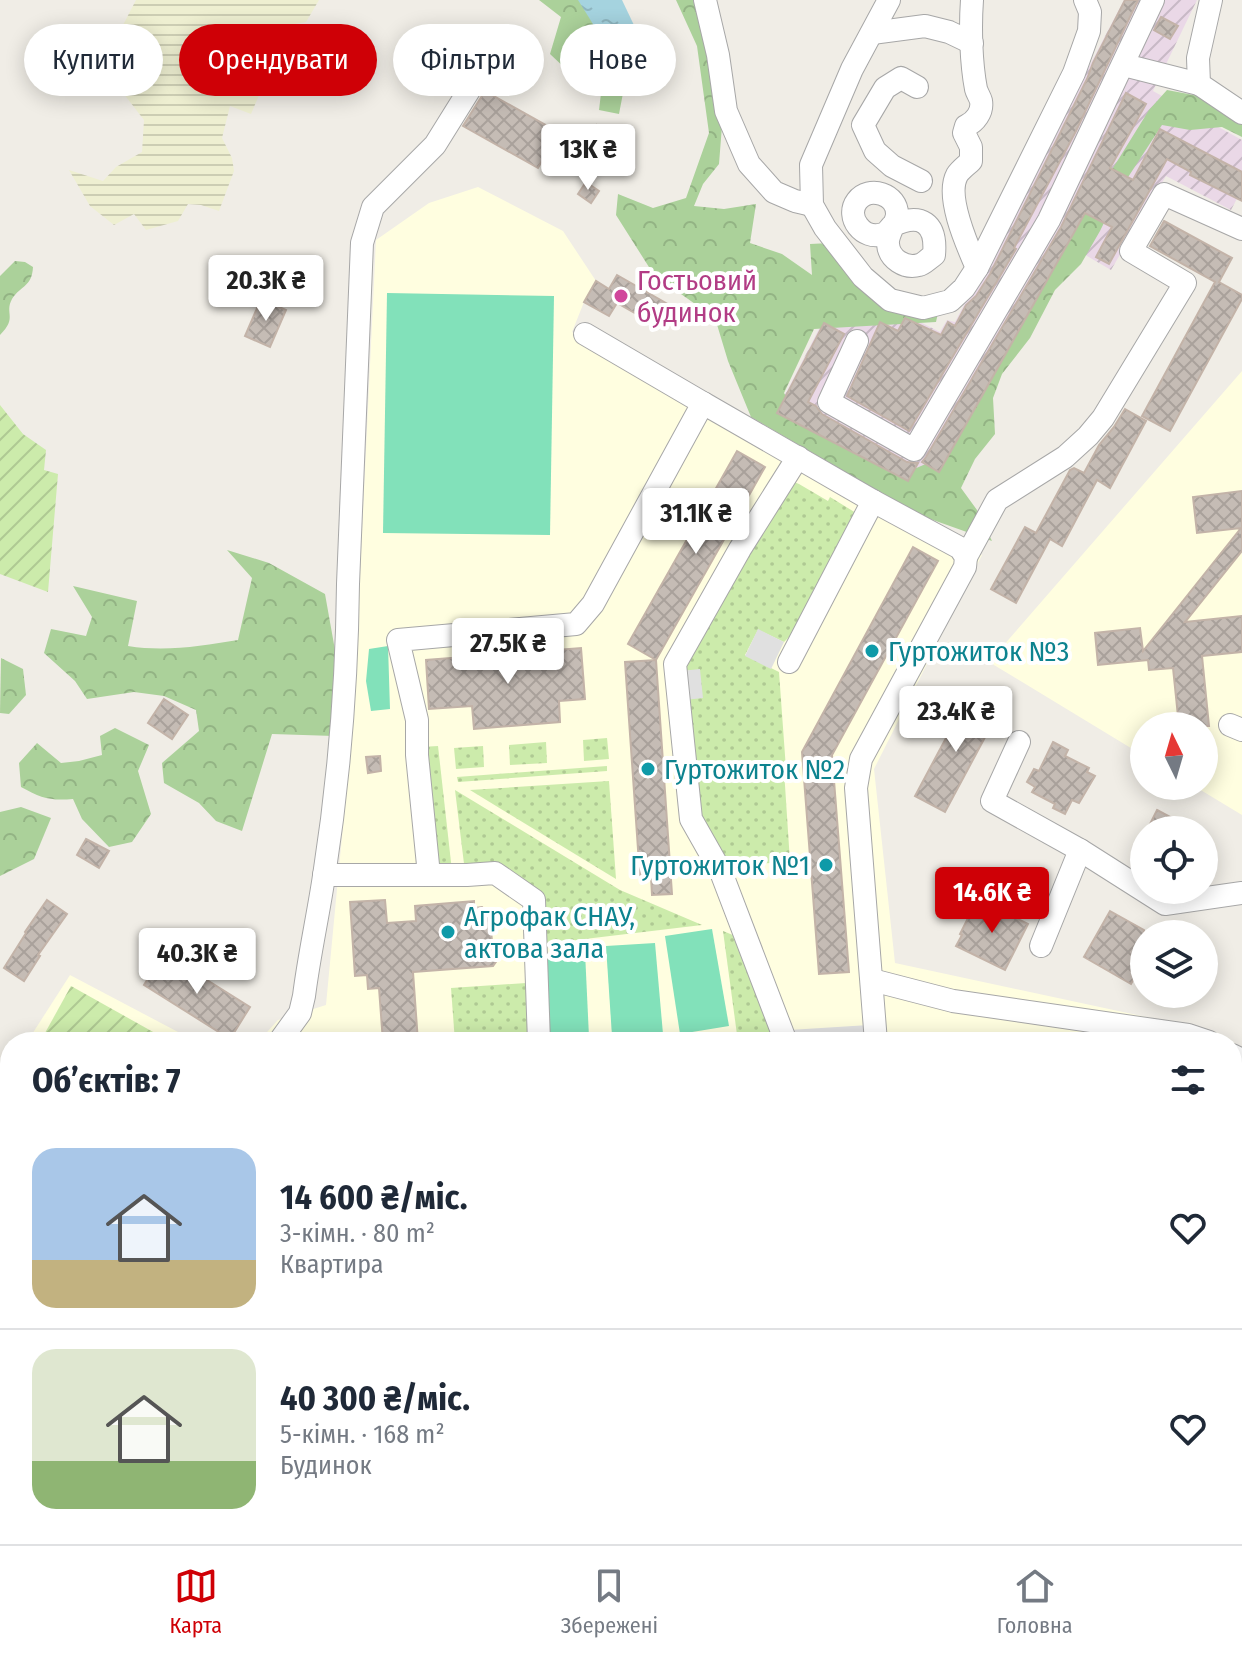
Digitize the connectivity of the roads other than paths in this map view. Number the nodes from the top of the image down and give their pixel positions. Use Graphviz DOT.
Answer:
graph roads {
  1 [pos="705,0"];
  2 [pos="889,0"];
  3 [pos="972,0"];
  4 [pos="1085,0"];
  5 [pos="1153,0"];
  6 [pos="1211,0"];
  7 [pos="872,33"];
  8 [pos="972,43"];
  9 [pos="1124,65"];
  10 [pos="1199,84"];
  11 [pos="917,87"];
  12 [pos="466,96"];
  13 [pos="1242,113"];
  14 [pos="829,123"];
  15 [pos="863,125"];
  16 [pos="921,181"];
  17 [pos="812,205"];
  18 [pos="1241,226"];
  19 [pos="934,255"];
  20 [pos="974,261"];
  21 [pos="585,334"];
  22 [pos="857,341"];
  23 [pos="703,403"];
  24 [pos="798,457"];
  25 [pos="873,501"];
  26 [pos="966,557"];
  27 [pos="789,662"];
  28 [pos="1019,742"];
  29 [pos="1080,850"];
  30 [pos="324,875"];
  31 [pos="429,875"];
  32 [pos="1242,893"];
  33 [pos="1041,946"];
  34 [pos="872,980"];
  35 [pos="286,1032"];
  36 [pos="539,1032"];
  37 [pos="782,1032"];
  38 [pos="875,1032"];
  39 [pos="1167,1032"];
  1 -- 17 [label="lane"];
  2 -- 7 [label="lane"];
  3 -- 8 [label="lane"];
  4 -- 20 [label="lane"];
  5 -- 9 [label="lane"];
  6 -- 10 [label="lane"];
  7 -- 8 [label="lane"];
  7 -- 14 [label="lane"];
  8 -- 20 [label="lane"];
  9 -- 10 [label="lane"];
  9 -- 22 [label="lane"];
  10 -- 13 [label="lane"];
  11 -- 15 [label="lane"];
  12 -- 30 [label="lane"];
  14 -- 15 [label="lane"];
  14 -- 17 [label="lane"];
  15 -- 16 [label="lane"];
  17 -- 20 [label="lane"];
  18 -- 26 [label="lane"];
  19 -- 19 [label="lane"];
  19 -- 20 [label="lane"];
  21 -- 23 [label="lane"];
  23 -- 24 [label="lane"];
  23 -- 31 [label="lane"];
  24 -- 25 [label="lane"];
  24 -- 37 [label="lane"];
  25 -- 26 [label="lane"];
  25 -- 27 [label="lane"];
  26 -- 34 [label="lane"];
  28 -- 29 [label="lane"];
  29 -- 32 [label="lane"];
  29 -- 33 [label="lane"];
  30 -- 31 [label="lane"];
  30 -- 35 [label="lane"];
  31 -- 36 [label="lane"];
  34 -- 38 [label="lane"];
  34 -- 39 [label="lane"];
}
